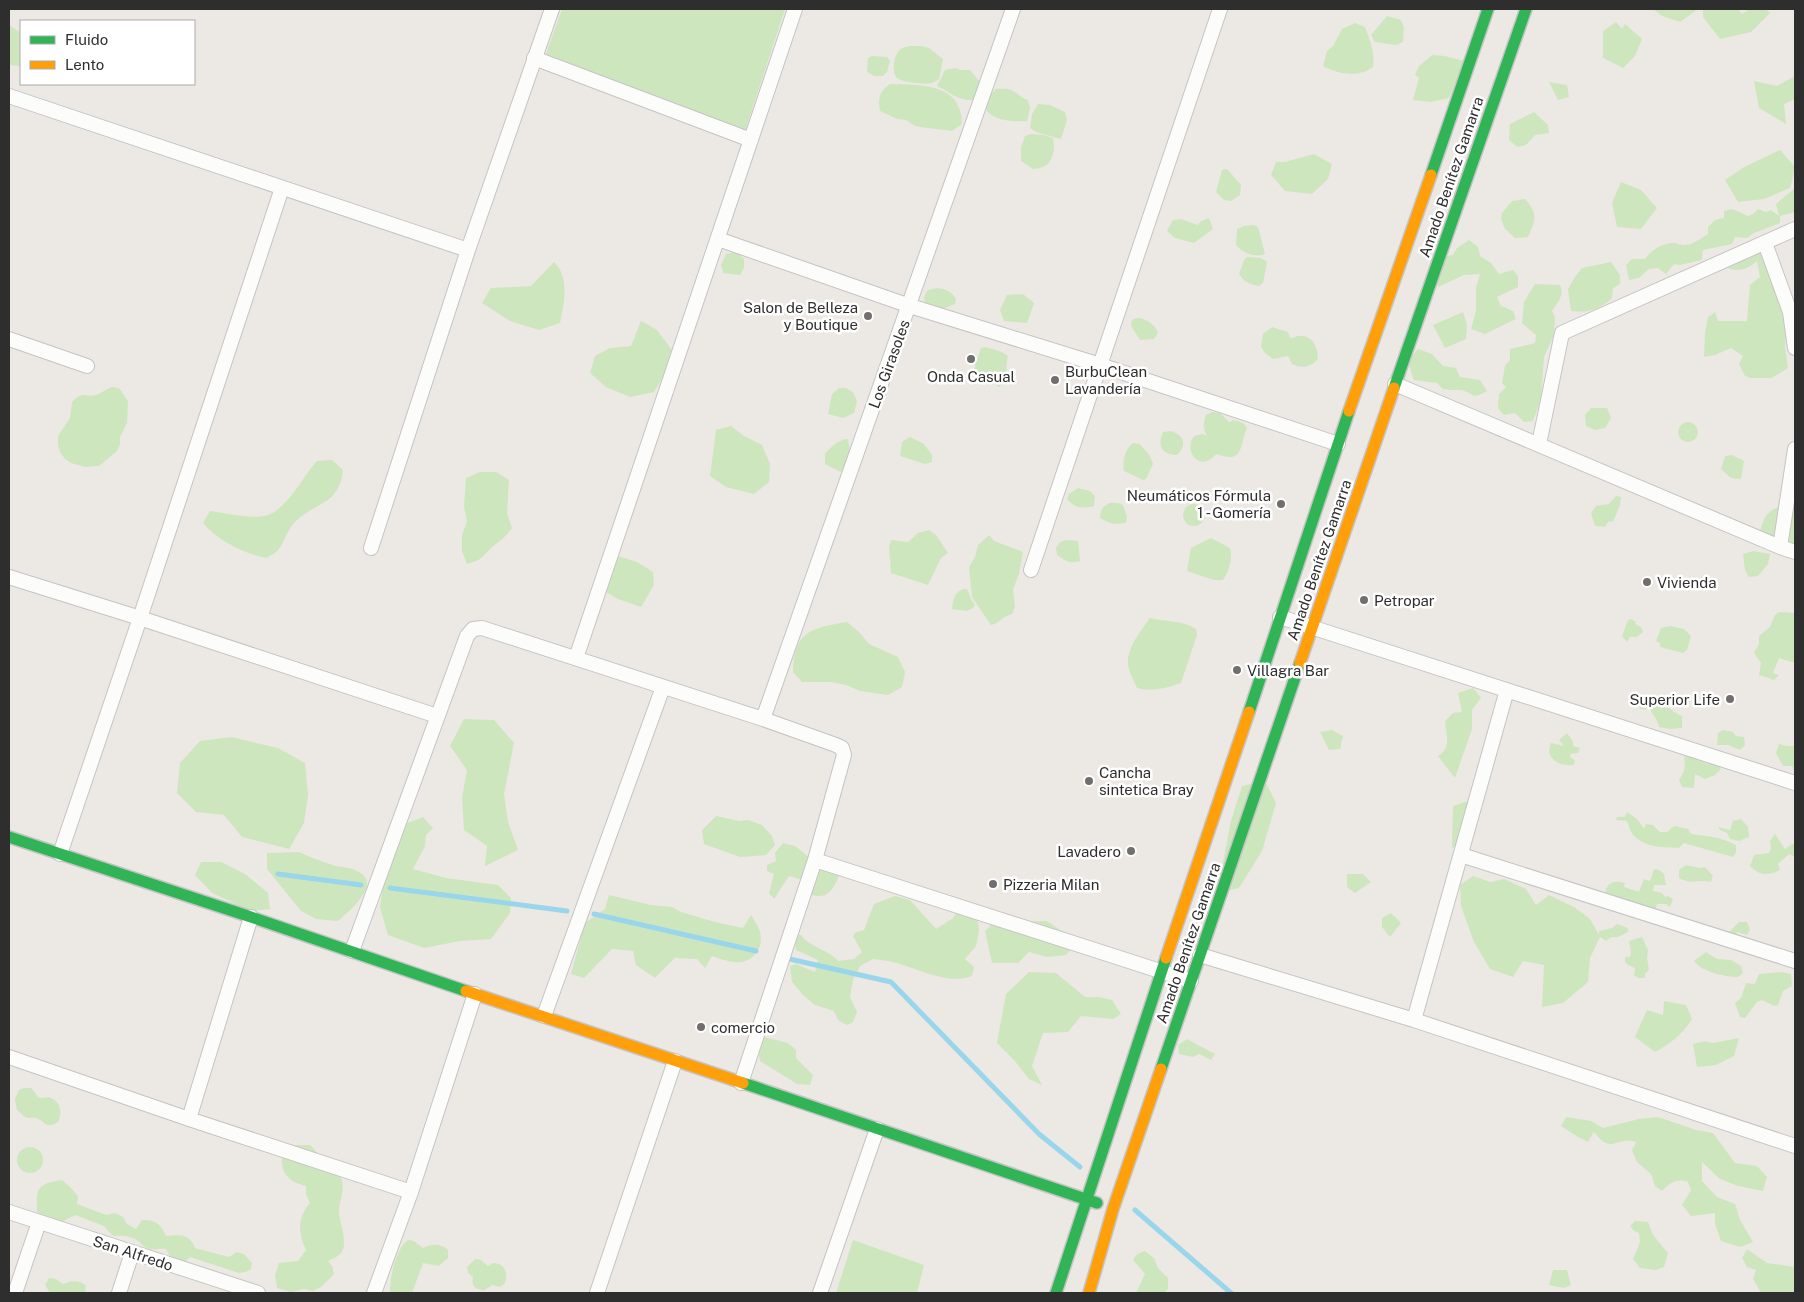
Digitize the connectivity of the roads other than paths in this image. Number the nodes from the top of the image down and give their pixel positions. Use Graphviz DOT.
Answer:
graph roads {
  1 [pos="552,9"];
  2 [pos="795,9"];
  3 [pos="1013,9"];
  4 [pos="1220,9"];
  5 [pos="1488,9"];
  6 [pos="1526,9"];
  7 [pos="534,58"];
  8 [pos="9,96"];
  9 [pos="751,140"];
  10 [pos="282,188"];
  11 [pos="1795,230"];
  12 [pos="718,239"];
  13 [pos="1765,243"];
  14 [pos="468,250"];
  15 [pos="910,306"];
  16 [pos="9,339"];
  17 [pos="1795,348"];
  18 [pos="1100,365"];
  19 [pos="87,366"];
  20 [pos="1395,384"];
  21 [pos="1338,444"];
  22 [pos="1538,444"];
  23 [pos="1795,449"];
  24 [pos="1780,547"];
  25 [pos="371,548"];
  26 [pos="1795,552"];
  27 [pos="1031,570"];
  28 [pos="9,577"];
  29 [pos="1280,617"];
  30 [pos="140,618"];
  31 [pos="1312,628"];
  32 [pos="576,658"];
  33 [pos="663,687"];
  34 [pos="1507,690"];
  35 [pos="437,716"];
  36 [pos="763,719"];
  37 [pos="1795,783"];
  38 [pos="9,837"];
  39 [pos="60,854"];
  40 [pos="1461,855"];
  41 [pos="815,860"];
  42 [pos="252,917"];
  43 [pos="352,951"];
  44 [pos="1200,955"];
  45 [pos="1795,961"];
  46 [pos="1162,972"];
  47 [pos="1191,981"];
  48 [pos="474,994"];
  49 [pos="544,1016"];
  50 [pos="1414,1020"];
  51 [pos="9,1057"];
  52 [pos="675,1060"];
  53 [pos="741,1083"];
  54 [pos="189,1119"];
  55 [pos="877,1129"];
  56 [pos="1795,1146"];
  57 [pos="411,1192"];
  58 [pos="1086,1199"];
  59 [pos="1113,1209"];
  60 [pos="9,1212"];
  61 [pos="39,1222"];
  62 [pos="132,1253"];
  63 [pos="15,1293"];
  64 [pos="119,1293"];
  65 [pos="258,1293"];
  66 [pos="374,1293"];
  67 [pos="597,1293"];
  68 [pos="820,1293"];
  69 [pos="1056,1293"];
  70 [pos="1089,1293"];
  1 -- 7 [label="street"];
  2 -- 9 [label="street"];
  3 -- 15 [label="street, Los Girasoles"];
  4 -- 18 [label="street"];
  5 -- 21 [label="main road, Amado Benítez Gamarra"];
  6 -- 20 [label="main road, Amado Benítez Gamarra"];
  7 -- 9 [label="street"];
  7 -- 14 [label="street"];
  8 -- 10 [label="street"];
  9 -- 12 [label="street"];
  10 -- 14 [label="street"];
  10 -- 30 [label="street"];
  11 -- 13 [label="street"];
  12 -- 15 [label="street"];
  12 -- 32 [label="street"];
  13 -- 17 [label="street"];
  13 -- 22 [label="street"];
  14 -- 25 [label="street"];
  15 -- 18 [label="street"];
  15 -- 36 [label="street, Los Girasoles"];
  16 -- 19 [label="street"];
  18 -- 21 [label="street"];
  18 -- 27 [label="street"];
  20 -- 22 [label="street"];
  20 -- 31 [label="main road, Amado Benítez Gamarra"];
  21 -- 29 [label="main road, Amado Benítez Gamarra"];
  22 -- 24 [label="street"];
  23 -- 24 [label="street"];
  24 -- 26 [label="street"];
  28 -- 30 [label="street"];
  29 -- 31 [label="street"];
  29 -- 46 [label="main road, Amado Benítez Gamarra"];
  30 -- 35 [label="street"];
  30 -- 39 [label="street"];
  31 -- 34 [label="street"];
  31 -- 44 [label="main road, Amado Benítez Gamarra"];
  32 -- 33 [label="street"];
  32 -- 35 [label="street"];
  33 -- 36 [label="street"];
  33 -- 49 [label="street"];
  34 -- 37 [label="street"];
  34 -- 40 [label="street"];
  35 -- 43 [label="street"];
  36 -- 41 [label="street"];
  38 -- 39 [label="main road"];
  39 -- 42 [label="main road"];
  40 -- 45 [label="street"];
  40 -- 50 [label="street"];
  41 -- 46 [label="street"];
  41 -- 53 [label="street"];
  42 -- 43 [label="main road"];
  42 -- 54 [label="street"];
  43 -- 48 [label="main road"];
  44 -- 47 [label="main road, Amado Benítez Gamarra"];
  44 -- 50 [label="street"];
  46 -- 47 [label="street"];
  46 -- 58 [label="main road, Amado Benítez Gamarra"];
  47 -- 59 [label="main road, Amado Benítez Gamarra"];
  48 -- 49 [label="main road"];
  48 -- 57 [label="street"];
  49 -- 52 [label="main road"];
  50 -- 56 [label="street"];
  51 -- 54 [label="street"];
  52 -- 53 [label="main road"];
  52 -- 67 [label="street"];
  53 -- 55 [label="main road"];
  54 -- 57 [label="street"];
  55 -- 58 [label="main road"];
  55 -- 68 [label="street"];
  57 -- 66 [label="street"];
  58 -- 59 [label="main road"];
  58 -- 69 [label="main road, Amado Benítez Gamarra"];
  59 -- 70 [label="main road, Amado Benítez Gamarra"];
  60 -- 61 [label="street, San Alfredo"];
  61 -- 62 [label="street, San Alfredo"];
  61 -- 63 [label="street"];
  62 -- 64 [label="street"];
  62 -- 65 [label="street, San Alfredo"];
}
